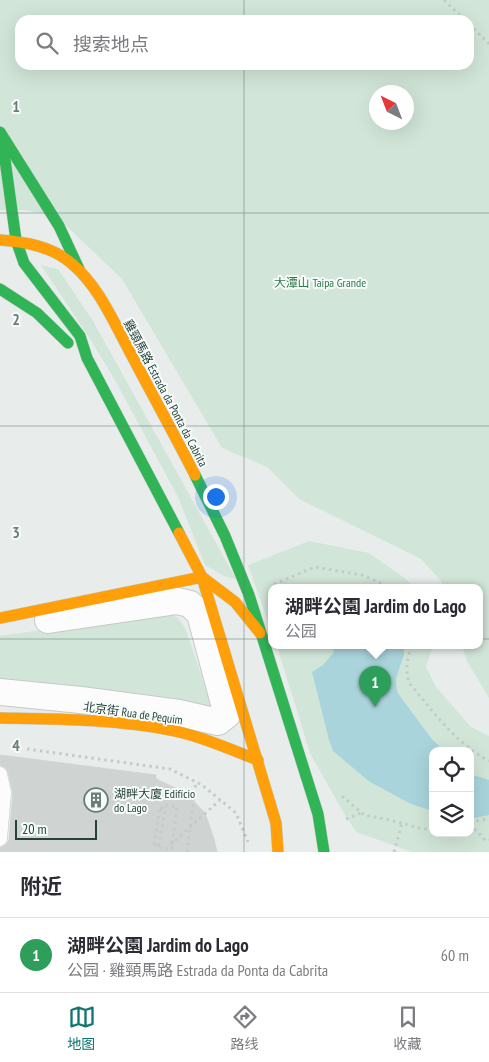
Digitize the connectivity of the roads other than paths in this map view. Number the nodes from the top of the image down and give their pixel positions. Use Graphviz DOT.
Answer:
graph roads {
  1 [pos="1,134"];
  2 [pos="0,240"];
  3 [pos="16,240"];
  4 [pos="79,269"];
  5 [pos="0,289"];
  6 [pos="87,358"];
  7 [pos="202,577"];
  8 [pos="0,618"];
  9 [pos="0,628"];
  10 [pos="262,635"];
  11 [pos="0,692"];
  12 [pos="0,718"];
  13 [pos="258,760"];
  14 [pos="0,774"];
  15 [pos="0,839"];
  16 [pos="278,852"];
  17 [pos="324,852"];
  1 -- 3 [label="main road, 雞頸馬路 Estrada da Ponta da Cabrita"];
  1 -- 4 [label="main road, 雞頸馬路 Estrada da Ponta da Cabrita"];
  2 -- 3 [label="main road"];
  3 -- 4 [label="main road"];
  3 -- 6 [label="main road, 雞頸馬路 Estrada da Ponta da Cabrita"];
  4 -- 10 [label="main road, 雞頸馬路 Estrada da Ponta da Cabrita"];
  5 -- 6 [label="main road"];
  6 -- 7 [label="main road"];
  7 -- 8 [label="main road"];
  7 -- 10 [label="main road"];
  7 -- 13 [label="main road"];
  9 -- 11 [label="street"];
  10 -- 17 [label="main road, 雞頸馬路 Estrada da Ponta da Cabrita"];
  12 -- 13 [label="main road, 北京街 Rua de Pequim"];
  13 -- 16 [label="main road"];
  14 -- 15 [label="lane"];
}
